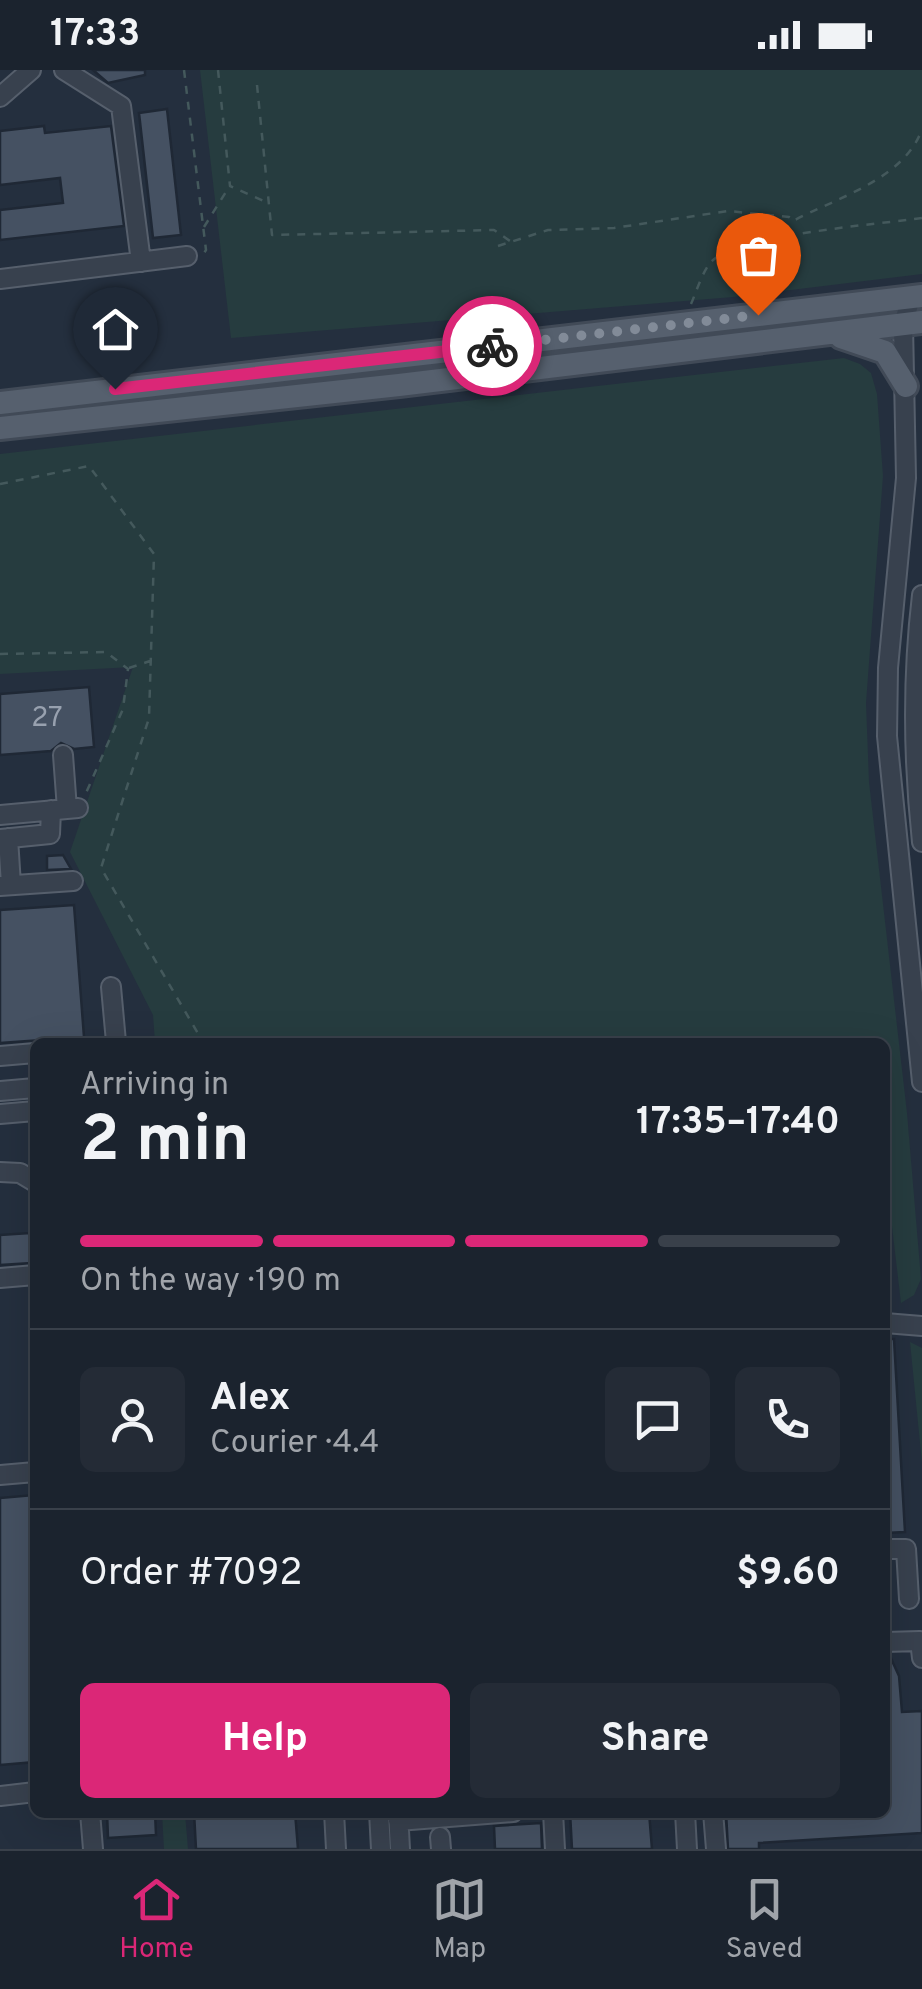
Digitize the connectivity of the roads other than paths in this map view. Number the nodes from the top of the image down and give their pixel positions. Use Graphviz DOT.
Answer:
graph roads {
  1 [pos="31,70"];
  2 [pos="64,70"];
  3 [pos="0,97"];
  4 [pos="187,256"];
  5 [pos="141,262"];
  6 [pos="0,279"];
  7 [pos="916,296"];
  8 [pos="917,326"];
  9 [pos="828,334"];
  10 [pos="906,386"];
  11 [pos="0,402"];
  12 [pos="0,428"];
  13 [pos="922,595"];
  14 [pos="63,756"];
  15 [pos="65,809"];
  16 [pos="0,816"];
  17 [pos="4,838"];
  18 [pos="922,842"];
  19 [pos="74,880"];
  20 [pos="6,886"];
  21 [pos="110,987"];
  22 [pos="116,1038"];
  23 [pos="30,1053"];
  24 [pos="0,1056"];
  25 [pos="922,1082"];
  26 [pos="30,1088"];
  27 [pos="0,1091"];
  28 [pos="30,1111"];
  29 [pos="0,1114"];
  30 [pos="0,1172"];
  31 [pos="30,1179"];
  32 [pos="30,1275"];
  33 [pos="0,1278"];
  34 [pos="922,1306"];
  35 [pos="891,1322"];
  36 [pos="922,1326"];
  37 [pos="30,1472"];
  38 [pos="0,1475"];
  39 [pos="890,1550"];
  40 [pos="909,1599"];
  41 [pos="890,1642"];
  42 [pos="922,1658"];
  43 [pos="30,1793"];
  44 [pos="0,1796"];
  45 [pos="90,1818"];
  46 [pos="334,1818"];
  47 [pos="379,1818"];
  48 [pos="398,1818"];
  49 [pos="553,1818"];
  50 [pos="685,1818"];
  51 [pos="713,1818"];
  52 [pos="93,1849"];
  53 [pos="336,1849"];
  54 [pos="380,1849"];
  55 [pos="400,1849"];
  56 [pos="555,1849"];
  57 [pos="688,1849"];
  58 [pos="716,1849"];
  1 -- 3 [label="street"];
  2 -- 5 [label="street"];
  4 -- 5 [label="street"];
  5 -- 6 [label="street"];
  7 -- 8 [label="street"];
  7 -- 11 [label="main road"];
  8 -- 9 [label="main road"];
  8 -- 10 [label="street"];
  9 -- 10 [label="main road"];
  9 -- 12 [label="main road"];
  10 -- 25 [label="street"];
  13 -- 18 [label="street"];
  14 -- 15 [label="street"];
  15 -- 16 [label="street"];
  15 -- 17 [label="street"];
  17 -- 20 [label="street"];
  19 -- 20 [label="street"];
  21 -- 22 [label="street"];
  23 -- 24 [label="street"];
  26 -- 27 [label="street"];
  28 -- 29 [label="street"];
  30 -- 31 [label="street"];
  32 -- 33 [label="street"];
  34 -- 35 [label="street"];
  35 -- 36 [label="street"];
  37 -- 38 [label="street"];
  39 -- 40 [label="street"];
  41 -- 42 [label="street"];
  43 -- 44 [label="street"];
  45 -- 52 [label="street"];
  46 -- 53 [label="street"];
  47 -- 54 [label="street"];
  48 -- 55 [label="street"];
  49 -- 56 [label="street"];
  50 -- 57 [label="street"];
  51 -- 58 [label="street"];
}
